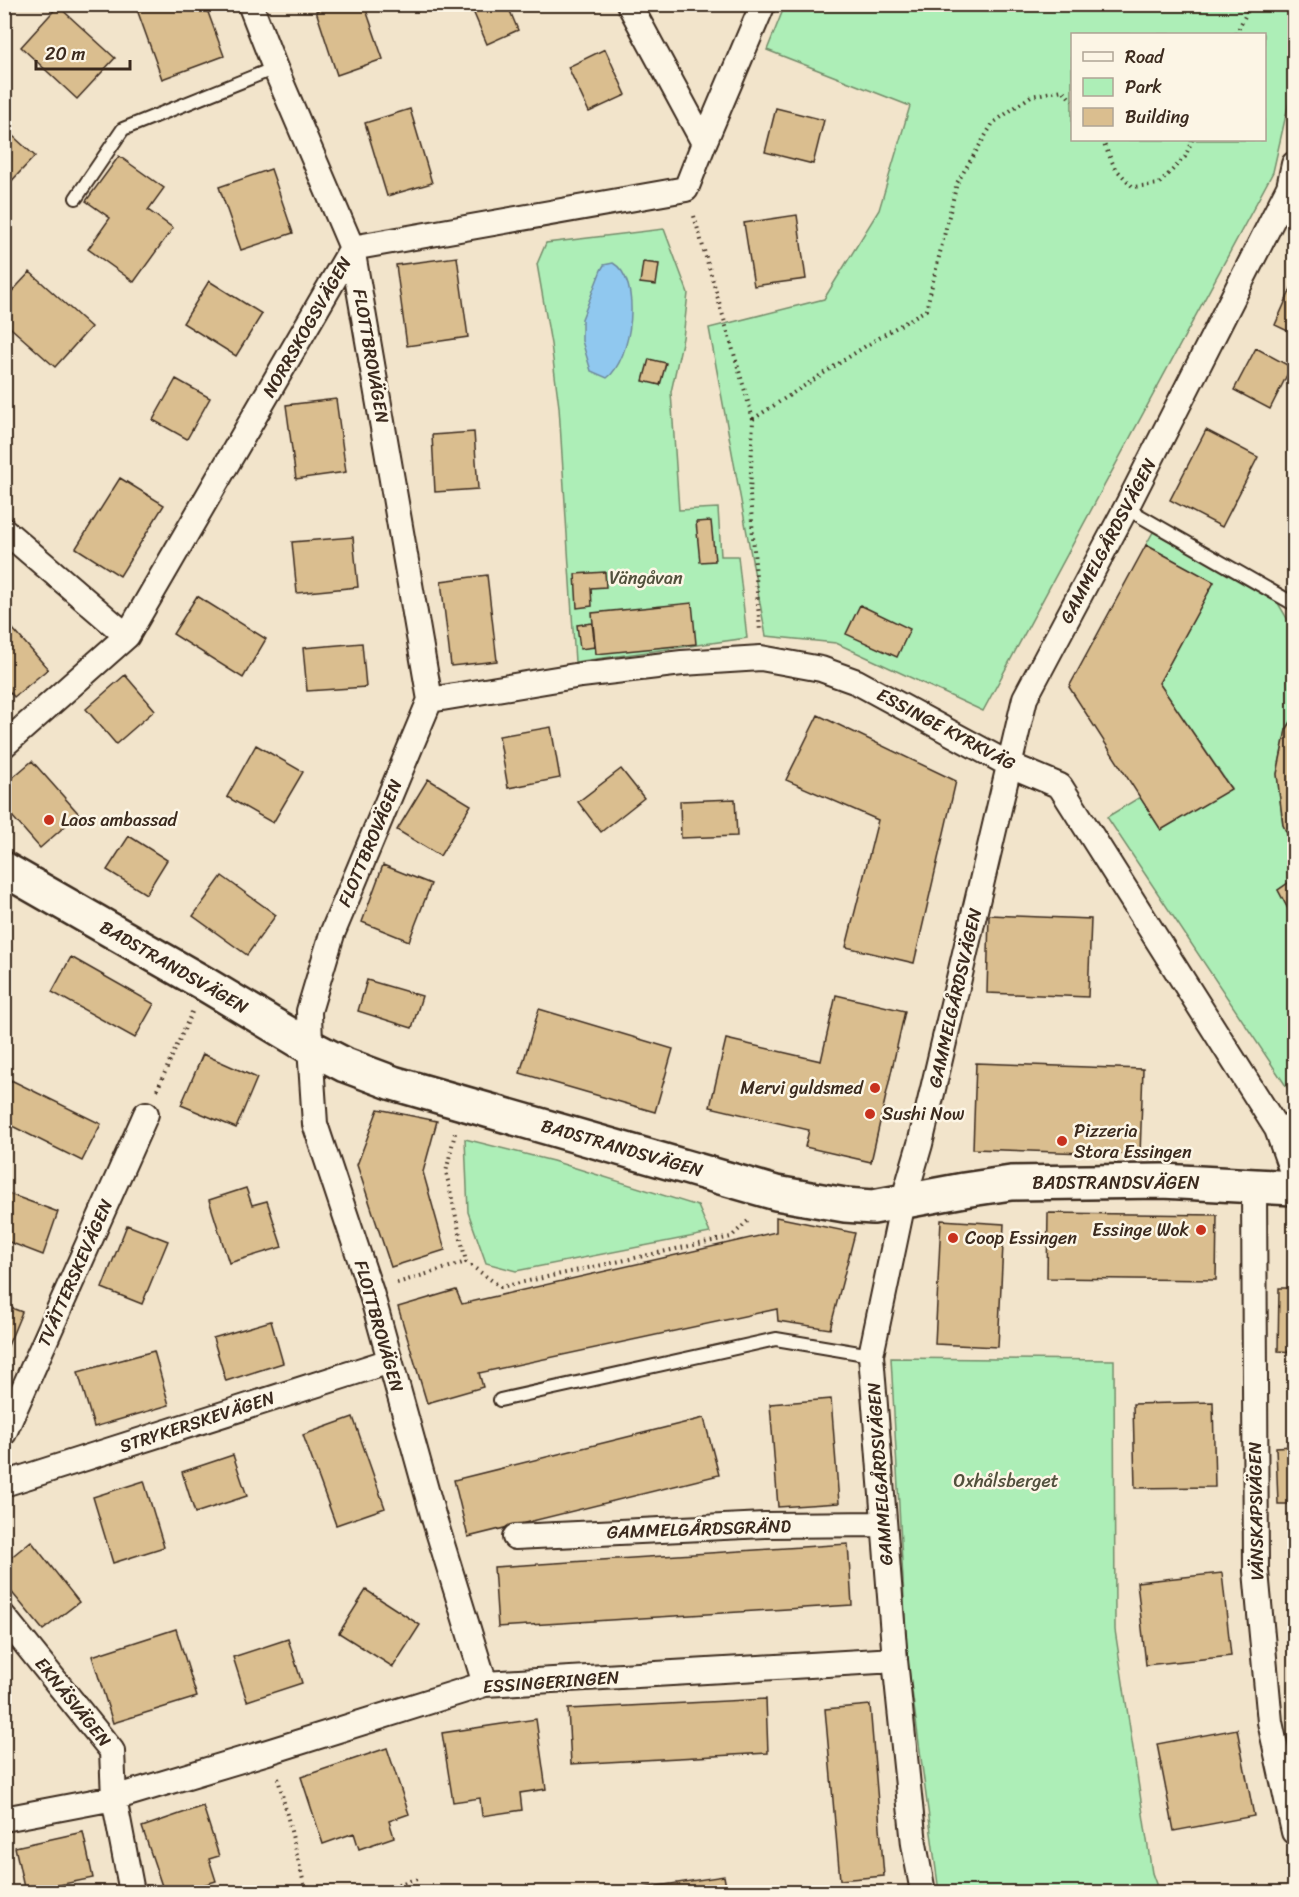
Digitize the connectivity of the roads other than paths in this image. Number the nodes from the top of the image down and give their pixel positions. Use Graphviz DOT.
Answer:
graph roads {
  1 [pos="250,4"];
  2 [pos="629,4"];
  3 [pos="763,4"];
  4 [pos="275,68"];
  5 [pos="704,143"];
  6 [pos="1294,164"];
  7 [pos="76,198"];
  8 [pos="352,248"];
  9 [pos="1126,508"];
  10 [pos="4,530"];
  11 [pos="1294,604"];
  12 [pos="127,636"];
  13 [pos="430,700"];
  14 [pos="4,745"];
  15 [pos="1010,765"];
  16 [pos="4,868"];
  17 [pos="310,1047"];
  18 [pos="146,1114"];
  19 [pos="1286,1122"];
  20 [pos="1294,1177"];
  21 [pos="1254,1186"];
  22 [pos="1294,1188"];
  23 [pos="903,1202"];
  24 [pos="871,1355"];
  25 [pos="390,1361"];
  26 [pos="500,1400"];
  27 [pos="4,1433"];
  28 [pos="4,1484"];
  29 [pos="884,1524"];
  30 [pos="515,1537"];
  31 [pos="4,1617"];
  32 [pos="895,1660"];
  33 [pos="485,1684"];
  34 [pos="114,1798"];
  35 [pos="4,1819"];
  36 [pos="1294,1832"];
  37 [pos="132,1893"];
  38 [pos="923,1893"];
  1 -- 4 [label="street, FLOTTBROVÄGEN"];
  2 -- 5 [label="street"];
  3 -- 5 [label="street"];
  4 -- 7 [label="lane"];
  4 -- 8 [label="street, FLOTTBROVÄGEN"];
  5 -- 8 [label="street, NORRSKOGSVÄGEN"];
  6 -- 9 [label="street, GAMMELGÅRDSVÄGEN"];
  8 -- 12 [label="street, NORRSKOGSVÄGEN"];
  8 -- 13 [label="street, FLOTTBROVÄGEN"];
  9 -- 11 [label="lane"];
  9 -- 15 [label="street, GAMMELGÅRDSVÄGEN"];
  10 -- 12 [label="street"];
  12 -- 14 [label="street, NORRSKOGSVÄGEN"];
  13 -- 15 [label="street, ESSINGE KYRKVÄG"];
  13 -- 17 [label="street, FLOTTBROVÄGEN"];
  15 -- 19 [label="street, ESSINGE KYRKVÄG"];
  15 -- 23 [label="street, GAMMELGÅRDSVÄGEN"];
  16 -- 17 [label="street, BADSTRANDSVÄGEN"];
  17 -- 23 [label="street, BADSTRANDSVÄGEN"];
  17 -- 25 [label="street, FLOTTBROVÄGEN"];
  18 -- 27 [label="street, TVÄTTERSKEVÄGEN"];
  19 -- 20 [label="street, ESSINGE KYRKVÄG"];
  21 -- 22 [label="street, BADSTRANDSVÄGEN"];
  21 -- 23 [label="street, BADSTRANDSVÄGEN"];
  21 -- 36 [label="street, VÄNSKAPSVÄGEN"];
  23 -- 24 [label="street, GAMMELGÅRDSVÄGEN"];
  24 -- 26 [label="lane"];
  24 -- 29 [label="street, GAMMELGÅRDSVÄGEN"];
  25 -- 28 [label="street, STRYKERSKEVÄGEN"];
  25 -- 33 [label="street, FLOTTBROVÄGEN"];
  29 -- 30 [label="street, GAMMELGÅRDSGRÄND"];
  29 -- 32 [label="street, GAMMELGÅRDSVÄGEN"];
  31 -- 34 [label="street, EKNÄSVÄGEN"];
  32 -- 33 [label="street, ESSINGERINGEN"];
  32 -- 38 [label="street, GAMMELGÅRDSVÄGEN"];
  33 -- 34 [label="street, ESSINGERINGEN"];
  34 -- 35 [label="street, ESSINGERINGEN"];
  34 -- 37 [label="street"];
}
